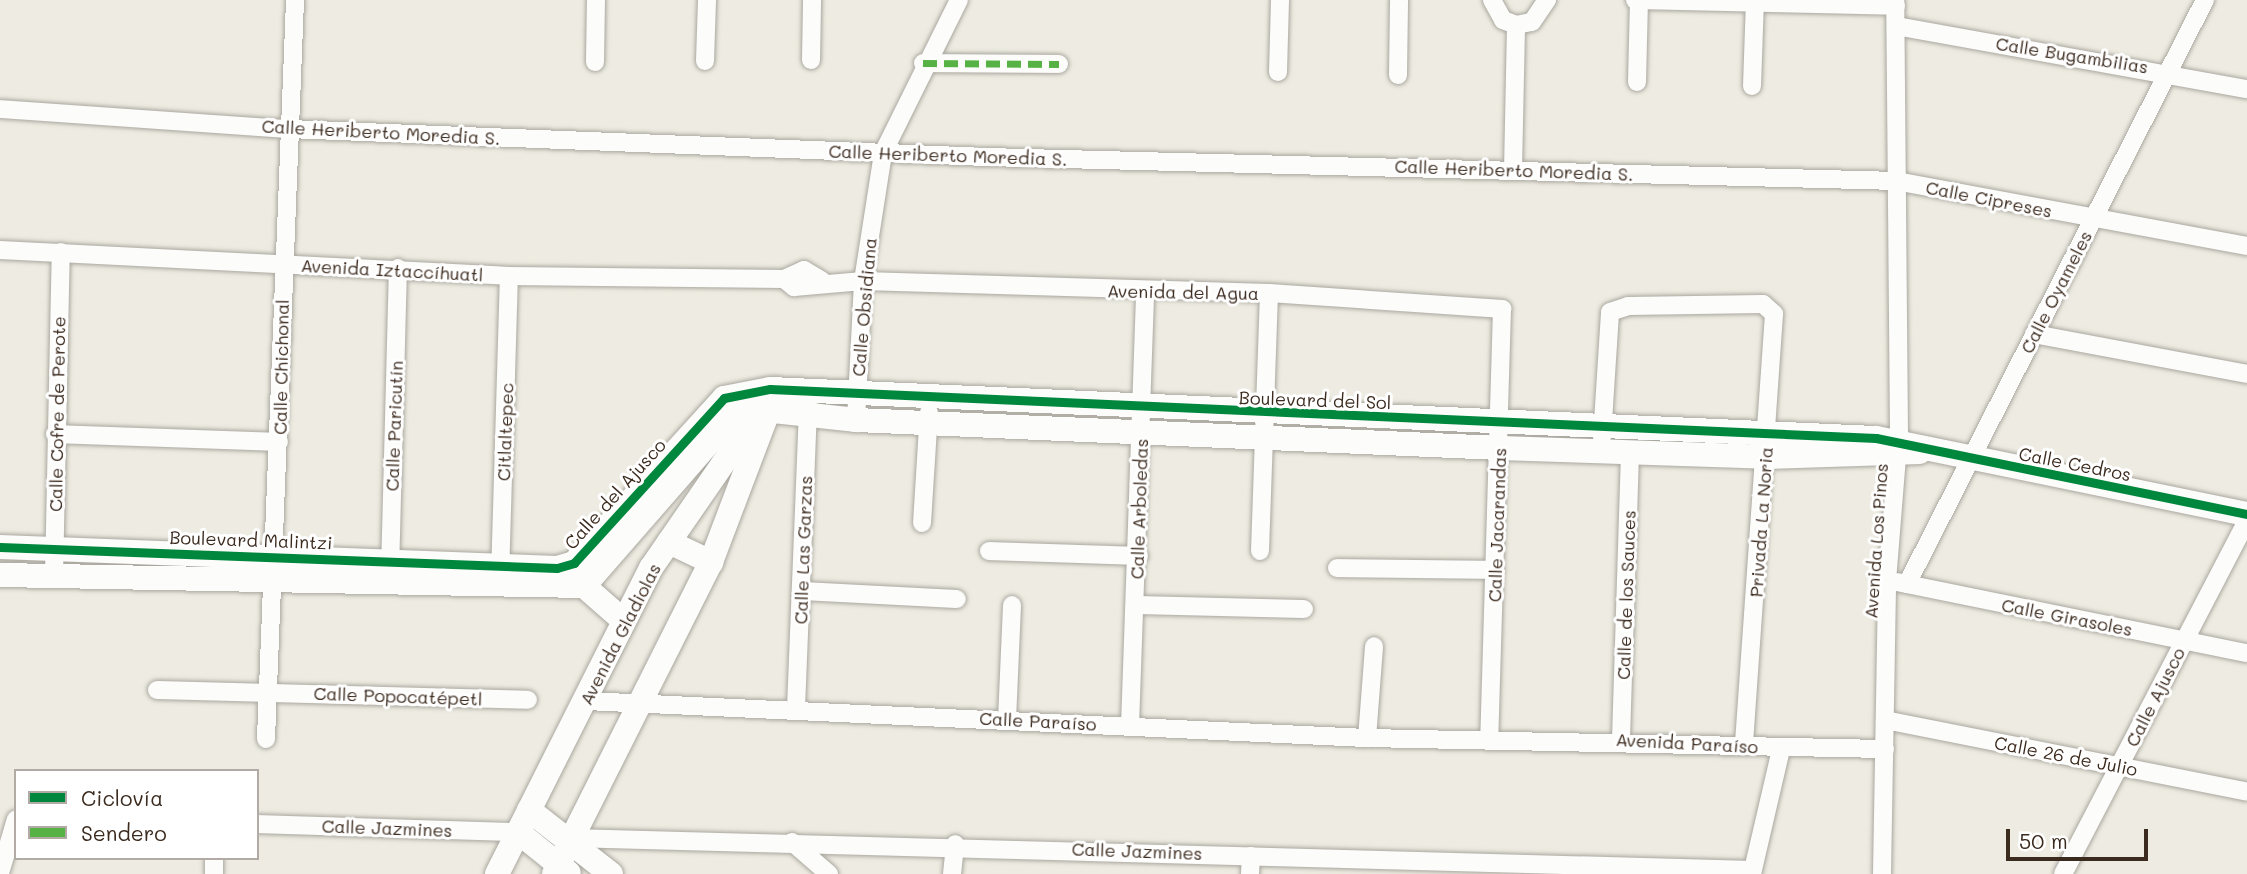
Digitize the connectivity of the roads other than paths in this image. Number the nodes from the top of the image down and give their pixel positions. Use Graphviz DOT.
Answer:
graph roads {
  1 [pos="295,0"];
  2 [pos="596,0"];
  3 [pos="707,0"];
  4 [pos="812,0"];
  5 [pos="959,0"];
  6 [pos="1280,0"];
  7 [pos="1399,0"];
  8 [pos="1492,0"];
  9 [pos="1547,0"];
  10 [pos="1637,0"];
  11 [pos="2205,0"];
  12 [pos="1755,2"];
  13 [pos="1895,3"];
  14 [pos="1517,25"];
  15 [pos="1896,26"];
  16 [pos="811,60"];
  17 [pos="705,61"];
  18 [pos="595,62"];
  19 [pos="923,63"];
  20 [pos="1059,64"];
  21 [pos="2168,71"];
  22 [pos="1278,72"];
  23 [pos="1398,75"];
  24 [pos="1637,82"];
  25 [pos="1752,86"];
  26 [pos="2247,89"];
  27 [pos="0,109"];
  28 [pos="289,129"];
  29 [pos="883,153"];
  30 [pos="1513,170"];
  31 [pos="1896,181"];
  32 [pos="2094,218"];
  33 [pos="2247,246"];
  34 [pos="0,250"];
  35 [pos="61,252"];
  36 [pos="284,264"];
  37 [pos="398,268"];
  38 [pos="509,276"];
  39 [pos="863,281"];
  40 [pos="1145,292"];
  41 [pos="1269,293"];
  42 [pos="1502,309"];
  43 [pos="2034,334"];
  44 [pos="2247,374"];
  45 [pos="730,394"];
  46 [pos="857,395"];
  47 [pos="930,396"];
  48 [pos="769,400"];
  49 [pos="1034,402"];
  50 [pos="808,404"];
  51 [pos="1142,408"];
  52 [pos="856,420"];
  53 [pos="929,423"];
  54 [pos="1602,425"];
  55 [pos="1265,426"];
  56 [pos="1033,428"];
  57 [pos="1768,431"];
  58 [pos="55,434"];
  59 [pos="1141,434"];
  60 [pos="1501,436"];
  61 [pos="279,442"];
  62 [pos="1898,448"];
  63 [pos="1601,451"];
  64 [pos="1630,452"];
  65 [pos="1766,457"];
  66 [pos="1969,460"];
  67 [pos="2247,514"];
  68 [pos="2247,520"];
  69 [pos="922,523"];
  70 [pos="669,542"];
  71 [pos="0,547"];
  72 [pos="54,548"];
  73 [pos="989,551"];
  74 [pos="1260,551"];
  75 [pos="1139,556"];
  76 [pos="711,562"];
  77 [pos="275,567"];
  78 [pos="1337,568"];
  79 [pos="1495,570"];
  80 [pos="390,572"];
  81 [pos="0,575"];
  82 [pos="54,576"];
  83 [pos="500,577"];
  84 [pos="1887,580"];
  85 [pos="1907,584"];
  86 [pos="584,586"];
  87 [pos="802,591"];
  88 [pos="957,598"];
  89 [pos="1012,605"];
  90 [pos="1136,605"];
  91 [pos="1304,609"];
  92 [pos="624,621"];
  93 [pos="2184,640"];
  94 [pos="1374,646"];
  95 [pos="2247,653"];
  96 [pos="157,690"];
  97 [pos="268,692"];
  98 [pos="528,700"];
  99 [pos="587,701"];
  100 [pos="640,702"];
  101 [pos="796,708"];
  102 [pos="1007,720"];
  103 [pos="1885,720"];
  104 [pos="1130,726"];
  105 [pos="1367,738"];
  106 [pos="266,739"];
  107 [pos="1621,739"];
  108 [pos="1489,740"];
  109 [pos="1744,746"];
  110 [pos="1781,749"];
  111 [pos="1885,749"];
  112 [pos="2119,766"];
  113 [pos="2247,792"];
  114 [pos="529,810"];
  115 [pos="259,824"];
  116 [pos="14,826"];
  117 [pos="518,832"];
  118 [pos="570,838"];
  119 [pos="792,842"];
  120 [pos="955,844"];
  121 [pos="1250,865"];
  122 [pos="1565,868"];
  123 [pos="561,871"];
  124 [pos="1753,872"];
  125 [pos="0,873"];
  126 [pos="497,874"];
  127 [pos="611,874"];
  128 [pos="829,874"];
  129 [pos="952,874"];
  130 [pos="1882,874"];
  131 [pos="2063,874"];
  1 -- 28 [label="street, Calle Chichonal"];
  2 -- 18 [label="street"];
  3 -- 17 [label="street"];
  4 -- 16 [label="street"];
  5 -- 19 [label="street, Calle Obsidiana"];
  6 -- 22 [label="street"];
  7 -- 23 [label="street"];
  8 -- 14 [label="street"];
  9 -- 14 [label="street"];
  10 -- 12 [label="street"];
  10 -- 24 [label="street"];
  11 -- 21 [label="street, Calle Oyameles"];
  12 -- 13 [label="street"];
  12 -- 25 [label="street"];
  13 -- 15 [label="street, Avenida Los Pinos"];
  14 -- 30 [label="street"];
  15 -- 21 [label="street, Calle Bugambilias"];
  15 -- 31 [label="street, Avenida Los Pinos"];
  19 -- 20 [label="street"];
  19 -- 29 [label="street, Calle Obsidiana"];
  21 -- 26 [label="street, Calle Bugambilias"];
  21 -- 32 [label="street, Calle Oyameles"];
  27 -- 28 [label="street, Calle Heriberto Moredia S."];
  28 -- 29 [label="street, Calle Heriberto Moredia S."];
  28 -- 36 [label="street, Calle Chichonal"];
  29 -- 30 [label="street, Calle Heriberto Moredia S."];
  29 -- 39 [label="street, Calle Obsidiana"];
  30 -- 31 [label="street, Calle Heriberto Moredia S."];
  31 -- 32 [label="street, Calle Cipreses"];
  31 -- 62 [label="street, Avenida Los Pinos"];
  32 -- 33 [label="street, Calle Cipreses"];
  32 -- 43 [label="street, Calle Oyameles"];
  34 -- 35 [label="street, Avenida Iztaccíhuatl"];
  35 -- 36 [label="street, Avenida Iztaccíhuatl"];
  35 -- 58 [label="street, Calle Cofre de Perote"];
  36 -- 37 [label="street, Avenida Iztaccíhuatl"];
  36 -- 61 [label="street, Calle Chichonal"];
  37 -- 38 [label="street, Avenida Iztaccíhuatl"];
  37 -- 80 [label="street, Calle Paricutín"];
  38 -- 39 [label="street, Avenida Iztaccíhuatl"];
  38 -- 83 [label="street, Citlaltepec"];
  39 -- 40 [label="street, Avenida del Agua"];
  39 -- 46 [label="street, Calle Obsidiana"];
  40 -- 41 [label="street, Avenida del Agua"];
  40 -- 51 [label="street, Calle Arboledas"];
  41 -- 42 [label="street, Avenida del Agua"];
  41 -- 55 [label="street"];
  42 -- 60 [label="street, Calle Jacarandas"];
  43 -- 44 [label="street"];
  43 -- 66 [label="street, Calle Oyameles"];
  45 -- 48 [label="street, Boulevard del Sol"];
  45 -- 83 [label="street, Calle del Ajusco"];
  46 -- 47 [label="street, Boulevard del Sol"];
  46 -- 50 [label="street, Boulevard del Sol"];
  46 -- 52 [label="street, Calle Obsidiana"];
  47 -- 49 [label="street, Boulevard del Sol"];
  47 -- 53 [label="street"];
  48 -- 50 [label="street, Boulevard del Sol"];
  48 -- 70 [label="street, Avenida Gladiolas"];
  48 -- 76 [label="street"];
  48 -- 86 [label="street, Calle del Ajusco"];
  49 -- 51 [label="street, Boulevard del Sol"];
  49 -- 56 [label="street"];
  50 -- 52 [label="street, Boulevard del Sol"];
  50 -- 87 [label="street, Calle Las Garzas"];
  51 -- 55 [label="street, Boulevard del Sol"];
  51 -- 59 [label="street, Calle Arboledas"];
  52 -- 53 [label="street, Boulevard del Sol"];
  53 -- 56 [label="street, Boulevard del Sol"];
  53 -- 69 [label="street"];
  54 -- 57 [label="street, Boulevard del Sol"];
  54 -- 57 [label="street, Privada La Noria"];
  54 -- 60 [label="street, Boulevard del Sol"];
  54 -- 63 [label="street"];
  55 -- 59 [label="street, Boulevard del Sol"];
  55 -- 60 [label="street, Boulevard del Sol"];
  55 -- 74 [label="street"];
  56 -- 59 [label="street, Boulevard del Sol"];
  57 -- 62 [label="street, Boulevard del Sol"];
  57 -- 65 [label="street, Privada La Noria"];
  58 -- 61 [label="street"];
  58 -- 72 [label="street, Calle Cofre de Perote"];
  59 -- 75 [label="street, Calle Arboledas"];
  60 -- 63 [label="street, Boulevard del Sol"];
  60 -- 79 [label="street, Calle Jacarandas"];
  61 -- 77 [label="street, Calle Chichonal"];
  62 -- 65 [label="street, Boulevard del Sol"];
  62 -- 66 [label="street, Calle Cedros"];
  62 -- 84 [label="street, Avenida Los Pinos"];
  63 -- 64 [label="street, Boulevard del Sol"];
  64 -- 65 [label="street, Boulevard del Sol"];
  64 -- 107 [label="street, Calle de los Sauces"];
  65 -- 109 [label="street, Privada La Noria"];
  66 -- 67 [label="street, Calle Cedros"];
  66 -- 85 [label="street, Calle Oyameles"];
  68 -- 93 [label="street, Calle Ajusco"];
  70 -- 76 [label="street"];
  70 -- 92 [label="street, Avenida Gladiolas"];
  71 -- 72 [label="street, Boulevard Malintzi"];
  72 -- 77 [label="street, Boulevard Malintzi"];
  72 -- 82 [label="street, Calle Cofre de Perote"];
  73 -- 75 [label="street"];
  75 -- 90 [label="street, Calle Arboledas"];
  76 -- 100 [label="street"];
  77 -- 80 [label="street, Boulevard Malintzi"];
  77 -- 82 [label="street, Boulevard Malintzi"];
  77 -- 97 [label="street, Calle Chichonal"];
  78 -- 79 [label="street"];
  79 -- 108 [label="street, Calle Jacarandas"];
  80 -- 83 [label="street, Boulevard Malintzi"];
  81 -- 82 [label="street, Boulevard Malintzi"];
  83 -- 86 [label="street, Boulevard Malintzi"];
  84 -- 85 [label="street, Calle Girasoles"];
  84 -- 103 [label="street, Avenida Los Pinos"];
  85 -- 93 [label="street, Calle Girasoles"];
  86 -- 92 [label="street"];
  87 -- 88 [label="street"];
  87 -- 101 [label="street, Calle Las Garzas"];
  89 -- 102 [label="street"];
  90 -- 91 [label="street"];
  90 -- 104 [label="street, Calle Arboledas"];
  92 -- 99 [label="street, Avenida Gladiolas"];
  93 -- 95 [label="street, Calle Girasoles"];
  93 -- 112 [label="street, Calle Ajusco"];
  94 -- 105 [label="street"];
  96 -- 97 [label="street, Calle Popocatépetl"];
  97 -- 98 [label="street, Calle Popocatépetl"];
  97 -- 106 [label="street, Calle Chichonal"];
  99 -- 100 [label="street, Calle Paraíso"];
  99 -- 114 [label="street, Avenida Gladiolas"];
  100 -- 101 [label="street, Calle Paraíso"];
  100 -- 118 [label="street"];
  101 -- 102 [label="street, Calle Paraíso"];
  102 -- 104 [label="street, Calle Paraíso"];
  103 -- 111 [label="street, Avenida Los Pinos"];
  103 -- 112 [label="street, Calle 26 de Julio"];
  104 -- 105 [label="street, Calle Paraíso"];
  105 -- 108 [label="street, Calle Paraíso"];
  107 -- 108 [label="street, Avenida Paraíso"];
  107 -- 109 [label="street, Avenida Paraíso"];
  109 -- 110 [label="street, Avenida Paraíso"];
  110 -- 111 [label="street, Avenida Paraíso"];
  110 -- 124 [label="street"];
  111 -- 130 [label="street, Avenida Los Pinos"];
  112 -- 113 [label="street, Calle 26 de Julio"];
  112 -- 131 [label="street, Calle Ajusco"];
  114 -- 117 [label="street, Avenida Gladiolas"];
  114 -- 118 [label="street"];
  115 -- 117 [label="street, Calle Jazmines"];
  116 -- 125 [label="street"];
  117 -- 123 [label="street"];
  117 -- 126 [label="street, Avenida Gladiolas"];
  118 -- 119 [label="street, Calle Jazmines"];
  118 -- 123 [label="street"];
  118 -- 127 [label="street"];
  119 -- 120 [label="street, Calle Jazmines"];
  119 -- 128 [label="street"];
  120 -- 121 [label="street, Calle Jazmines"];
  120 -- 129 [label="street"];
  121 -- 122 [label="street, Calle Jazmines"];
  122 -- 124 [label="street, Calle Jazmines"];
}
